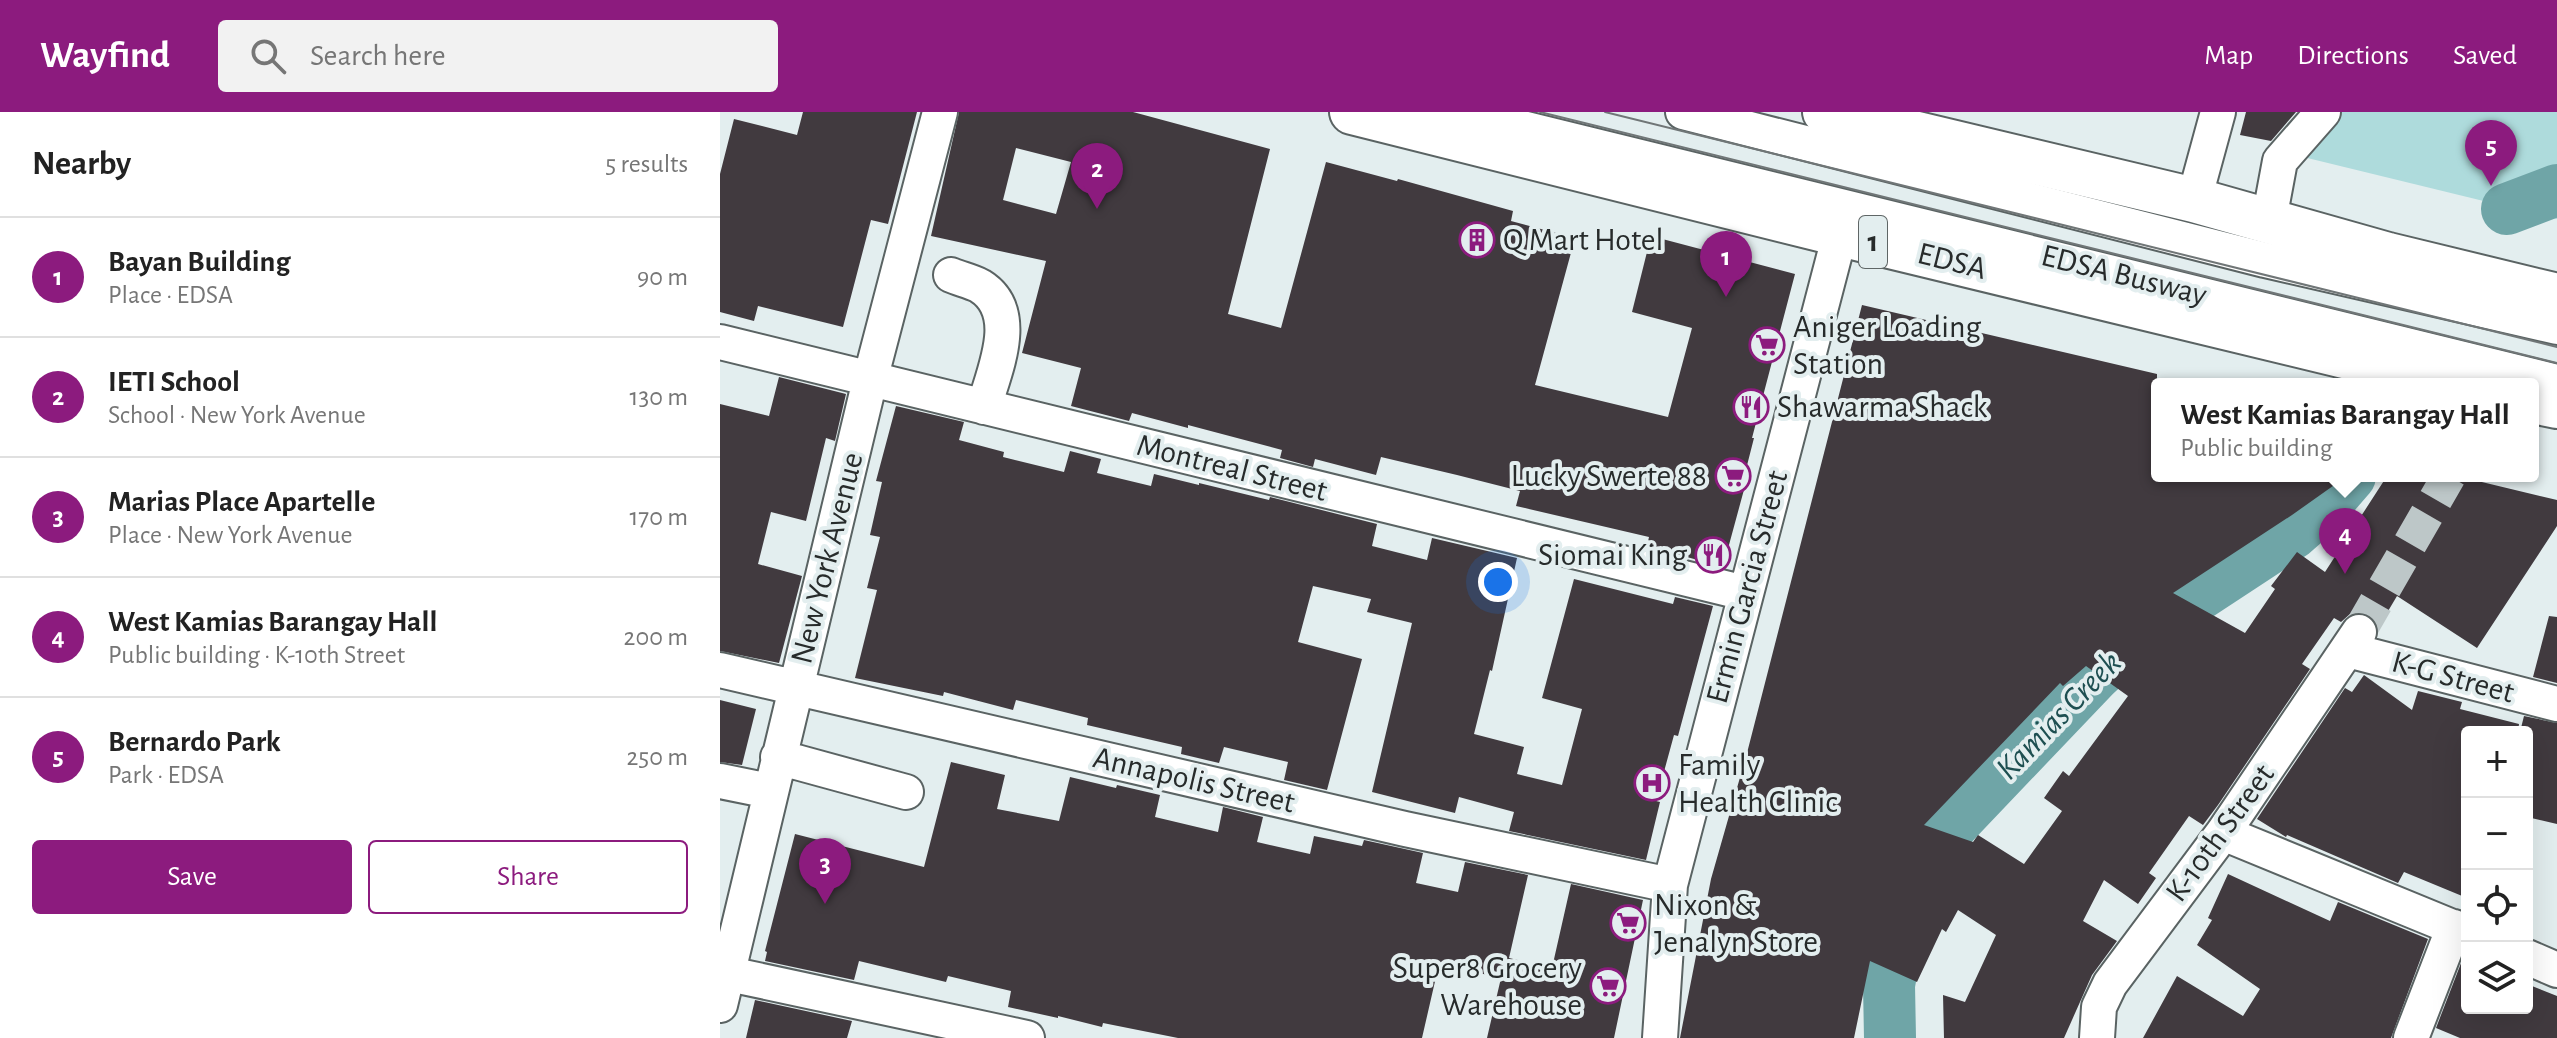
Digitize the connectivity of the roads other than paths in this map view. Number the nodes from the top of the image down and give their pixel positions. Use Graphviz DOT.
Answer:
graph roads {
  1 [pos="940,112"];
  2 [pos="1352,112"];
  3 [pos="1457,112"];
  4 [pos="1683,112"];
  5 [pos="2218,112"];
  6 [pos="2323,112"];
  7 [pos="1854,116"];
  8 [pos="2194,200"];
  9 [pos="2269,220"];
  10 [pos="1840,234"];
  11 [pos="951,275"];
  12 [pos="2557,296"];
  13 [pos="2557,327"];
  14 [pos="720,342"];
  15 [pos="2395,369"];
  16 [pos="2434,378"];
  17 [pos="2507,378"];
  18 [pos="870,380"];
  19 [pos="2557,382"];
  20 [pos="984,407"];
  21 [pos="1745,593"];
  22 [pos="2354,641"];
  23 [pos="720,670"];
  24 [pos="796,687"];
  25 [pos="2557,704"];
  26 [pos="778,757"];
  27 [pos="720,781"];
  28 [pos="770,791"];
  29 [pos="906,792"];
  30 [pos="2223,833"];
  31 [pos="1670,885"];
  32 [pos="2460,930"];
  33 [pos="2533,960"];
  34 [pos="2557,970"];
  35 [pos="723,984"];
  36 [pos="1027,1038"];
  37 [pos="1660,1038"];
  38 [pos="2097,1038"];
  39 [pos="2411,1038"];
  1 -- 18 [label="street, New York Avenue"];
  2 -- 10 [label="highway, EDSA / 1"];
  3 -- 19 [label="street, EDSA Busway"];
  4 -- 13 [label="street, EDSA Busway"];
  5 -- 8 [label="street"];
  6 -- 9 [label="street"];
  7 -- 8 [label="highway"];
  8 -- 9 [label="highway"];
  9 -- 12 [label="highway"];
  10 -- 15 [label="highway, EDSA / 1"];
  10 -- 21 [label="street, Ermin Garcia Street"];
  11 -- 20 [label="street"];
  14 -- 18 [label="street, Montreal Street"];
  15 -- 16 [label="highway, EDSA / 1"];
  15 -- 17 [label="street"];
  18 -- 20 [label="street, Montreal Street"];
  18 -- 24 [label="street, New York Avenue"];
  20 -- 21 [label="street, Montreal Street"];
  21 -- 31 [label="street, Ermin Garcia Street"];
  22 -- 25 [label="street, K-G Street"];
  22 -- 30 [label="street, K-10th Street"];
  23 -- 24 [label="street, Annapolis Street"];
  24 -- 26 [label="street, New York Avenue"];
  24 -- 31 [label="street, Annapolis Street"];
  26 -- 28 [label="street, New York Avenue"];
  26 -- 29 [label="street"];
  27 -- 28 [label="street"];
  28 -- 35 [label="street, New York Avenue"];
  30 -- 32 [label="street"];
  30 -- 38 [label="street, K-10th Street"];
  31 -- 37 [label="street, Ermin Garcia Street"];
  32 -- 39 [label="street"];
  33 -- 34 [label="street"];
  35 -- 36 [label="street"];
}
